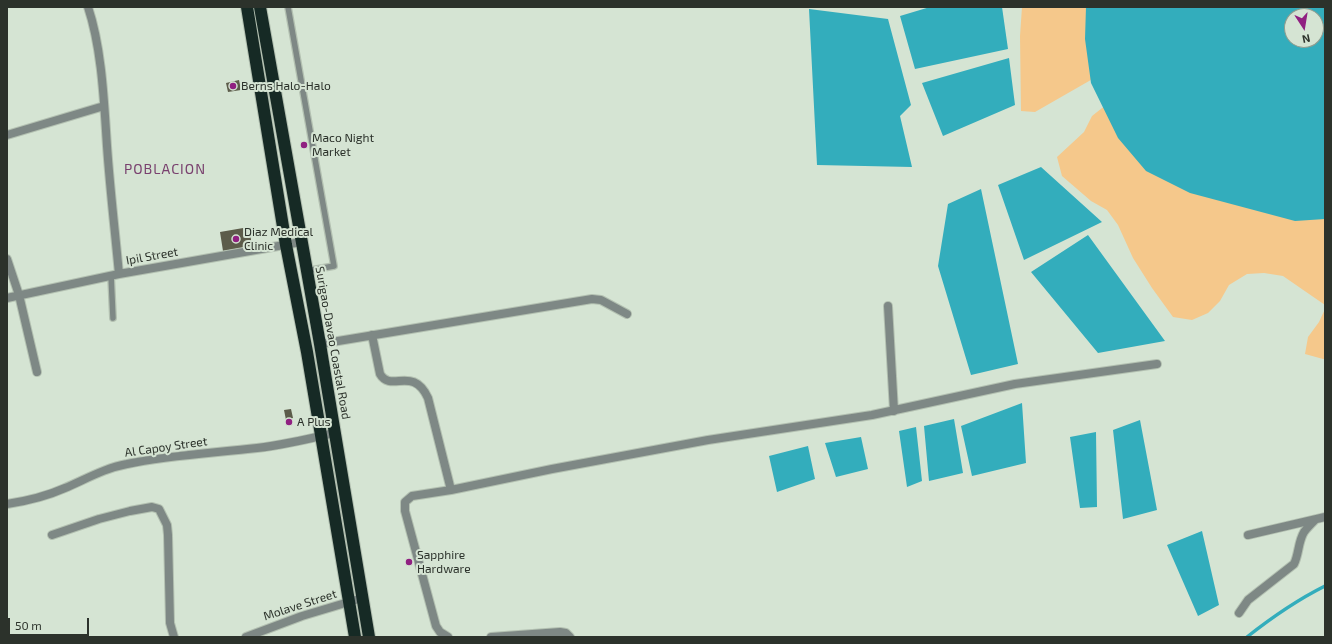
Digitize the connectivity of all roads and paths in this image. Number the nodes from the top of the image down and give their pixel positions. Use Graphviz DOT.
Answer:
graph roads {
  1 [pos="88,7"];
  2 [pos="247,7"];
  3 [pos="260,7"];
  4 [pos="288,7"];
  5 [pos="104,106"];
  6 [pos="7,135"];
  7 [pos="301,242"];
  8 [pos="286,244"];
  9 [pos="7,259"];
  10 [pos="306,271"];
  11 [pos="115,274"];
  12 [pos="19,294"];
  13 [pos="7,298"];
  14 [pos="888,306"];
  15 [pos="627,314"];
  16 [pos="113,318"];
  17 [pos="372,335"];
  18 [pos="320,344"];
  19 [pos="1157,364"];
  20 [pos="37,372"];
  21 [pos="894,411"];
  22 [pos="334,433"];
  23 [pos="321,436"];
  24 [pos="451,490"];
  25 [pos="7,504"];
  26 [pos="1325,517"];
  27 [pos="1315,520"];
  28 [pos="52,534"];
  29 [pos="1248,535"];
  30 [pos="362,598"];
  31 [pos="350,602"];
  32 [pos="1239,613"];
  33 [pos="174,637"];
  34 [pos="246,637"];
  35 [pos="356,637"];
  36 [pos="369,637"];
  37 [pos="448,637"];
  38 [pos="491,637"];
  39 [pos="570,637"];
  1 -- 5 [label="street"];
  2 -- 8 [label="highway"];
  3 -- 7 [label="highway, Surigao-Davao Coastal Road"];
  4 -- 10 [label="lane"];
  5 -- 6 [label="street"];
  5 -- 11 [label="street"];
  7 -- 8 [label="street, Ipil Street"];
  7 -- 10 [label="highway, Surigao-Davao Coastal Road"];
  8 -- 11 [label="street, Ipil Street"];
  8 -- 23 [label="highway"];
  9 -- 12 [label="street"];
  10 -- 18 [label="highway, Surigao-Davao Coastal Road"];
  11 -- 12 [label="street, Ipil Street"];
  11 -- 16 [label="lane"];
  12 -- 13 [label="street, Ipil Street"];
  12 -- 20 [label="street"];
  14 -- 21 [label="street"];
  15 -- 17 [label="street"];
  17 -- 18 [label="street"];
  17 -- 24 [label="street"];
  18 -- 22 [label="highway, Surigao-Davao Coastal Road"];
  19 -- 21 [label="street"];
  21 -- 24 [label="street"];
  22 -- 23 [label="street, Al Capoy Street"];
  22 -- 30 [label="highway, Surigao-Davao Coastal Road"];
  23 -- 25 [label="street, Al Capoy Street"];
  23 -- 31 [label="highway"];
  24 -- 37 [label="street"];
  26 -- 27 [label="street"];
  27 -- 29 [label="street"];
  27 -- 32 [label="street"];
  28 -- 33 [label="street"];
  30 -- 31 [label="street, Molave Street"];
  30 -- 36 [label="highway, Surigao-Davao Coastal Road"];
  31 -- 34 [label="street, Molave Street"];
  31 -- 35 [label="highway"];
  38 -- 39 [label="street"];
}
